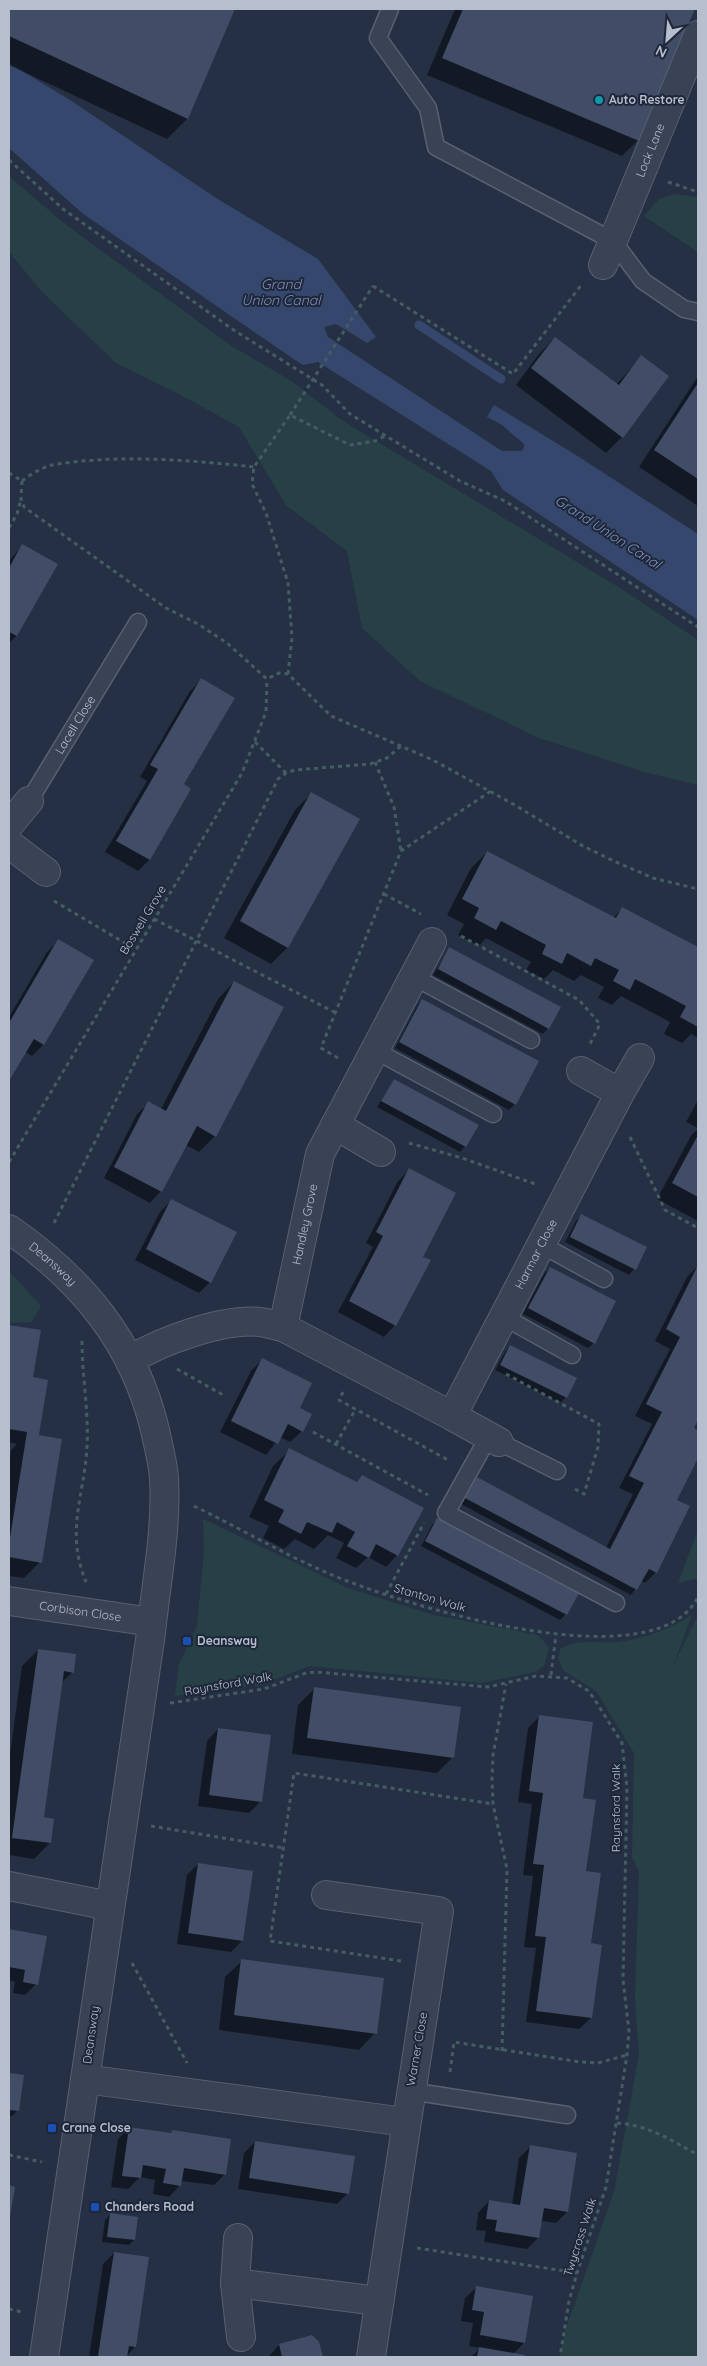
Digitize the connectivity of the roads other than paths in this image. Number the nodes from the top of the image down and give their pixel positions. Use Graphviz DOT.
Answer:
graph roads {
  1 [pos="390,9"];
  2 [pos="698,35"];
  3 [pos="609,251"];
  4 [pos="698,312"];
  5 [pos="138,622"];
  6 [pos="29,801"];
  7 [pos="9,825"];
  8 [pos="9,844"];
  9 [pos="46,872"];
  10 [pos="429,930"];
  11 [pos="414,977"];
  12 [pos="531,1040"];
  13 [pos="640,1058"];
  14 [pos="369,1061"];
  15 [pos="581,1071"];
  16 [pos="620,1093"];
  17 [pos="494,1114"];
  18 [pos="335,1125"];
  19 [pos="372,1146"];
  20 [pos="9,1229"];
  21 [pos="542,1245"];
  22 [pos="604,1279"];
  23 [pos="504,1317"];
  24 [pos="283,1328"];
  25 [pos="572,1356"];
  26 [pos="130,1360"];
  27 [pos="452,1416"];
  28 [pos="494,1439"];
  29 [pos="557,1471"];
  30 [pos="9,1601"];
  31 [pos="616,1603"];
  32 [pos="152,1622"];
  33 [pos="9,1886"];
  34 [pos="326,1894"];
  35 [pos="110,1906"];
  36 [pos="85,2078"];
  37 [pos="410,2091"];
  38 [pos="567,2115"];
  39 [pos="405,2122"];
  40 [pos="238,2238"];
  41 [pos="235,2283"];
  42 [pos="378,2301"];
  43 [pos="241,2337"];
  44 [pos="44,2357"];
  45 [pos="371,2357"];
  1 -- 3 [label="lane"];
  2 -- 3 [label="street, Lock Lane"];
  3 -- 4 [label="lane"];
  5 -- 6 [label="lane, Lacell Close"];
  6 -- 7 [label="street, Lacell Close"];
  8 -- 9 [label="street"];
  10 -- 11 [label="street, Handley Grove"];
  11 -- 12 [label="lane"];
  11 -- 14 [label="street, Handley Grove"];
  13 -- 16 [label="street, Harmar Close"];
  14 -- 17 [label="lane"];
  14 -- 18 [label="street, Handley Grove"];
  15 -- 16 [label="street"];
  16 -- 21 [label="street, Harmar Close"];
  18 -- 19 [label="street"];
  18 -- 24 [label="street, Handley Grove"];
  20 -- 26 [label="street, Deansway"];
  21 -- 22 [label="lane"];
  21 -- 23 [label="street, Harmar Close"];
  23 -- 25 [label="lane"];
  23 -- 27 [label="street, Harmar Close"];
  24 -- 26 [label="street"];
  24 -- 27 [label="street"];
  26 -- 32 [label="street, Deansway"];
  27 -- 28 [label="street"];
  28 -- 29 [label="lane"];
  28 -- 31 [label="lane"];
  30 -- 32 [label="street, Corbison Close"];
  32 -- 35 [label="street, Deansway"];
  33 -- 35 [label="street"];
  34 -- 37 [label="street, Warner Close"];
  35 -- 36 [label="street, Deansway"];
  36 -- 39 [label="street"];
  36 -- 44 [label="street, Deansway"];
  37 -- 38 [label="lane"];
  37 -- 39 [label="street, Warner Close"];
  39 -- 42 [label="street, Warner Close"];
  40 -- 41 [label="street"];
  41 -- 42 [label="street"];
  41 -- 43 [label="street"];
  42 -- 45 [label="street, Warner Close"];
}
